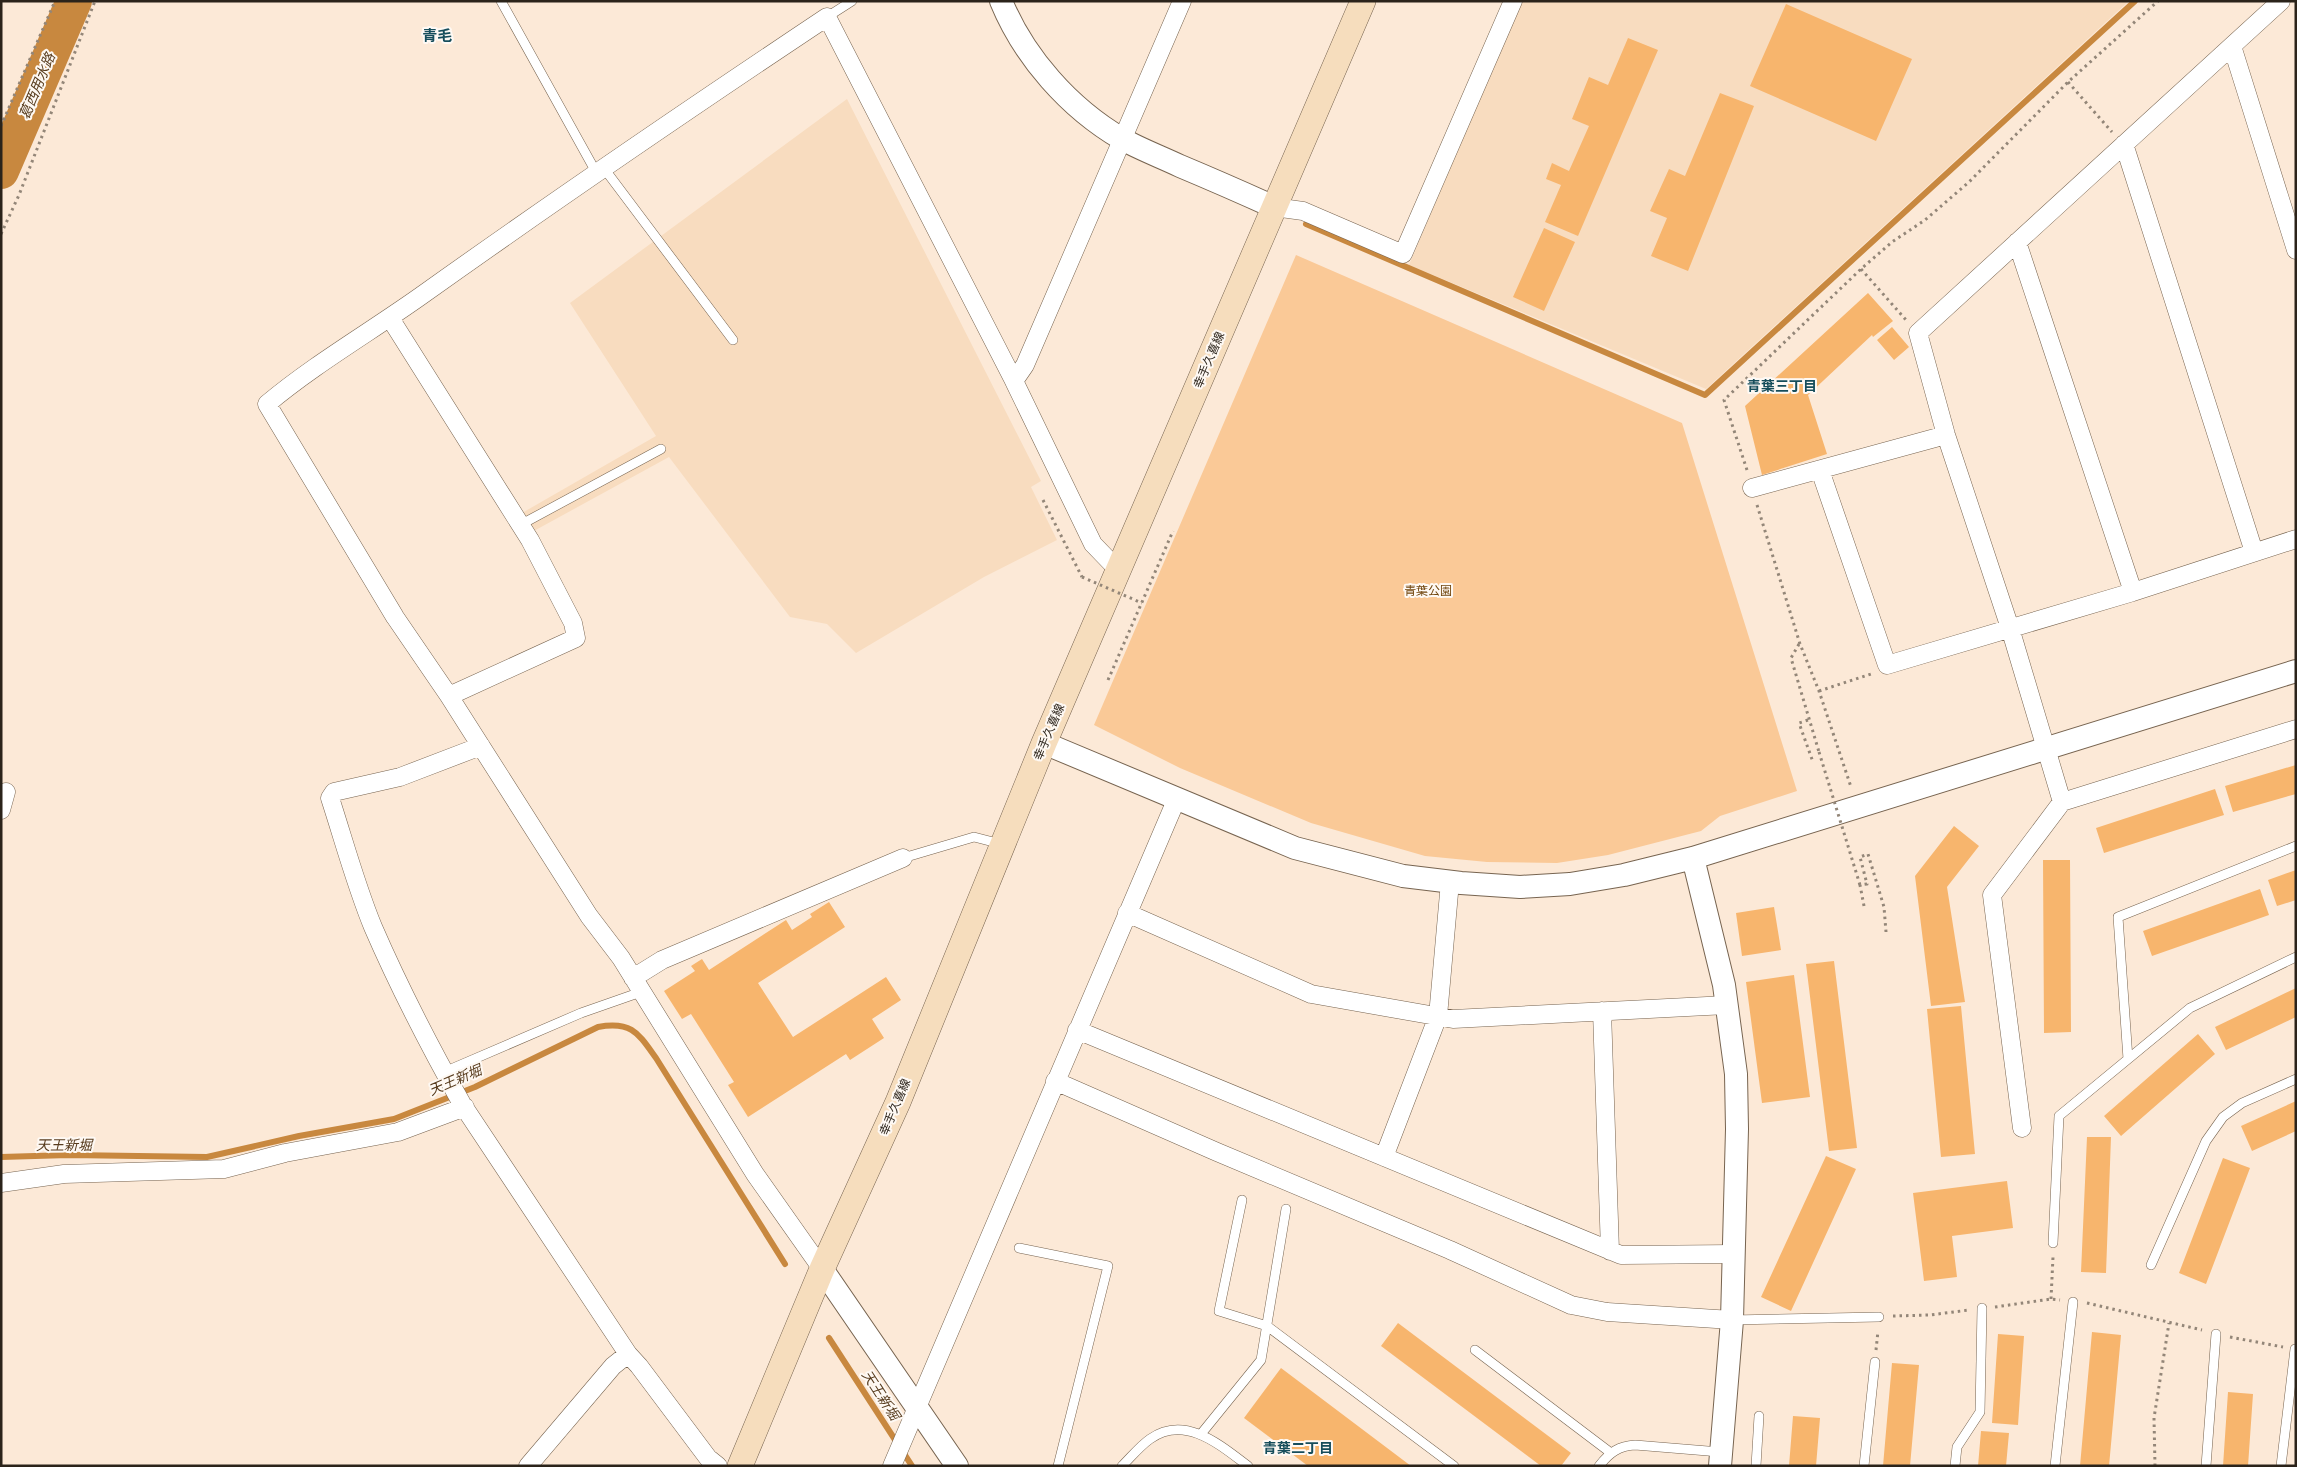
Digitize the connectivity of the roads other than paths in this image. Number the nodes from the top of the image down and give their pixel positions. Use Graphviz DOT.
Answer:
graph roads {
  1 [pos="501,1"];
  2 [pos="852,1"];
  3 [pos="1001,1"];
  4 [pos="1182,1"];
  5 [pos="1364,1"];
  6 [pos="1513,1"];
  7 [pos="2281,1"];
  8 [pos="827,16"];
  9 [pos="2232,46"];
  10 [pos="1121,139"];
  11 [pos="2124,144"];
  12 [pos="600,169"];
  13 [pos="1274,207"];
  14 [pos="2017,242"];
  15 [pos="2295,245"];
  16 [pos="390,318"];
  17 [pos="733,340"];
  18 [pos="1014,381"];
  19 [pos="1946,435"];
  20 [pos="661,449"];
  21 [pos="1820,470"];
  22 [pos="1752,488"];
  23 [pos="520,525"];
  24 [pos="2296,539"];
  25 [pos="2254,552"];
  26 [pos="1119,572"];
  27 [pos="2133,592"];
  28 [pos="2010,628"];
  29 [pos="2296,671"];
  30 [pos="449,696"];
  31 [pos="2296,729"];
  32 [pos="1044,743"];
  33 [pos="482,746"];
  34 [pos="2046,749"];
  35 [pos="6,792"];
  36 [pos="1177,798"];
  37 [pos="2062,802"];
  38 [pos="1,810"];
  39 [pos="1003,844"];
  40 [pos="2296,846"];
  41 [pos="903,858"];
  42 [pos="1693,858"];
  43 [pos="1450,882"];
  44 [pos="1127,913"];
  45 [pos="2296,957"];
  46 [pos="637,985"];
  47 [pos="1727,1005"];
  48 [pos="1602,1012"];
  49 [pos="1438,1016"];
  50 [pos="1077,1030"];
  51 [pos="2128,1059"];
  52 [pos="448,1079"];
  53 [pos="2296,1080"];
  54 [pos="1055,1081"];
  55 [pos="463,1105"];
  56 [pos="2022,1128"];
  57 [pos="1384,1157"];
  58 [pos="1,1183"];
  59 [pos="1242,1200"];
  60 [pos="1286,1209"];
  61 [pos="2053,1243"];
  62 [pos="1019,1248"];
  63 [pos="1610,1251"];
  64 [pos="1734,1254"];
  65 [pos="2151,1265"];
  66 [pos="822,1269"];
  67 [pos="2073,1302"];
  68 [pos="1982,1308"];
  69 [pos="1879,1316"];
  70 [pos="1732,1320"];
  71 [pos="1267,1326"];
  72 [pos="2216,1334"];
  73 [pos="2295,1349"];
  74 [pos="1475,1350"];
  75 [pos="628,1354"];
  76 [pos="1875,1362"];
  77 [pos="1759,1416"];
  78 [pos="914,1417"];
  79 [pos="1201,1434"];
  80 [pos="1611,1453"];
  81 [pos="1720,1459"];
  82 [pos="893,1464"];
  83 [pos="528,1466"];
  84 [pos="718,1466"];
  85 [pos="740,1466"];
  86 [pos="957,1466"];
  87 [pos="1058,1466"];
  88 [pos="1122,1466"];
  89 [pos="1248,1466"];
  90 [pos="1454,1466"];
  91 [pos="1600,1466"];
  92 [pos="1756,1466"];
  93 [pos="1864,1466"];
  94 [pos="1956,1466"];
  95 [pos="2055,1466"];
  96 [pos="2206,1466"];
  97 [pos="2281,1466"];
  1 -- 12 [label="lane"];
  2 -- 8 [label="lane"];
  3 -- 10 [label="street"];
  4 -- 10 [label="street"];
  5 -- 13 [label="main road, 幸手久喜線"];
  6 -- 13 [label="street"];
  7 -- 9 [label="street"];
  8 -- 12 [label="street"];
  8 -- 18 [label="street"];
  9 -- 11 [label="street"];
  9 -- 15 [label="street"];
  10 -- 13 [label="street"];
  10 -- 18 [label="street"];
  11 -- 14 [label="street"];
  11 -- 25 [label="street"];
  12 -- 16 [label="street"];
  12 -- 17 [label="lane"];
  13 -- 26 [label="main road, 幸手久喜線"];
  14 -- 19 [label="street"];
  14 -- 27 [label="street"];
  16 -- 23 [label="street"];
  16 -- 30 [label="street"];
  18 -- 26 [label="street"];
  19 -- 21 [label="street"];
  19 -- 28 [label="street"];
  20 -- 23 [label="lane"];
  21 -- 22 [label="street"];
  21 -- 28 [label="street"];
  23 -- 30 [label="street"];
  24 -- 25 [label="street"];
  25 -- 27 [label="street"];
  26 -- 32 [label="main road, 幸手久喜線"];
  27 -- 28 [label="street"];
  28 -- 34 [label="street"];
  29 -- 34 [label="street"];
  30 -- 33 [label="street"];
  31 -- 37 [label="street"];
  32 -- 36 [label="street"];
  32 -- 39 [label="main road, 幸手久喜線"];
  33 -- 46 [label="street"];
  33 -- 52 [label="street"];
  34 -- 37 [label="street"];
  34 -- 42 [label="street"];
  35 -- 38 [label="street"];
  36 -- 43 [label="street"];
  36 -- 44 [label="street"];
  37 -- 56 [label="street"];
  39 -- 41 [label="lane"];
  39 -- 66 [label="main road, 幸手久喜線"];
  40 -- 51 [label="lane"];
  41 -- 46 [label="street"];
  42 -- 43 [label="street"];
  42 -- 47 [label="street"];
  43 -- 49 [label="street"];
  44 -- 49 [label="street"];
  44 -- 50 [label="street"];
  45 -- 51 [label="lane"];
  46 -- 52 [label="lane"];
  46 -- 66 [label="street"];
  47 -- 48 [label="street"];
  47 -- 64 [label="street"];
  48 -- 49 [label="street"];
  48 -- 63 [label="street"];
  49 -- 57 [label="street"];
  50 -- 54 [label="street"];
  50 -- 57 [label="street"];
  51 -- 61 [label="lane"];
  52 -- 55 [label="street"];
  53 -- 65 [label="lane"];
  54 -- 70 [label="street"];
  54 -- 78 [label="street"];
  55 -- 58 [label="street"];
  55 -- 75 [label="street"];
  57 -- 63 [label="street"];
  59 -- 71 [label="lane"];
  60 -- 71 [label="lane"];
  62 -- 87 [label="lane"];
  63 -- 64 [label="street"];
  64 -- 70 [label="street"];
  66 -- 78 [label="street"];
  66 -- 85 [label="main road, 幸手久喜線"];
  67 -- 95 [label="lane"];
  68 -- 94 [label="lane"];
  69 -- 70 [label="lane"];
  70 -- 81 [label="street"];
  71 -- 79 [label="lane"];
  71 -- 90 [label="lane"];
  72 -- 96 [label="lane"];
  73 -- 97 [label="lane"];
  74 -- 80 [label="lane"];
  75 -- 83 [label="street"];
  75 -- 84 [label="street"];
  76 -- 93 [label="lane"];
  77 -- 92 [label="lane"];
  78 -- 82 [label="street"];
  78 -- 86 [label="street"];
  79 -- 88 [label="lane"];
  79 -- 89 [label="lane"];
  80 -- 81 [label="lane"];
  80 -- 91 [label="lane"];
}
